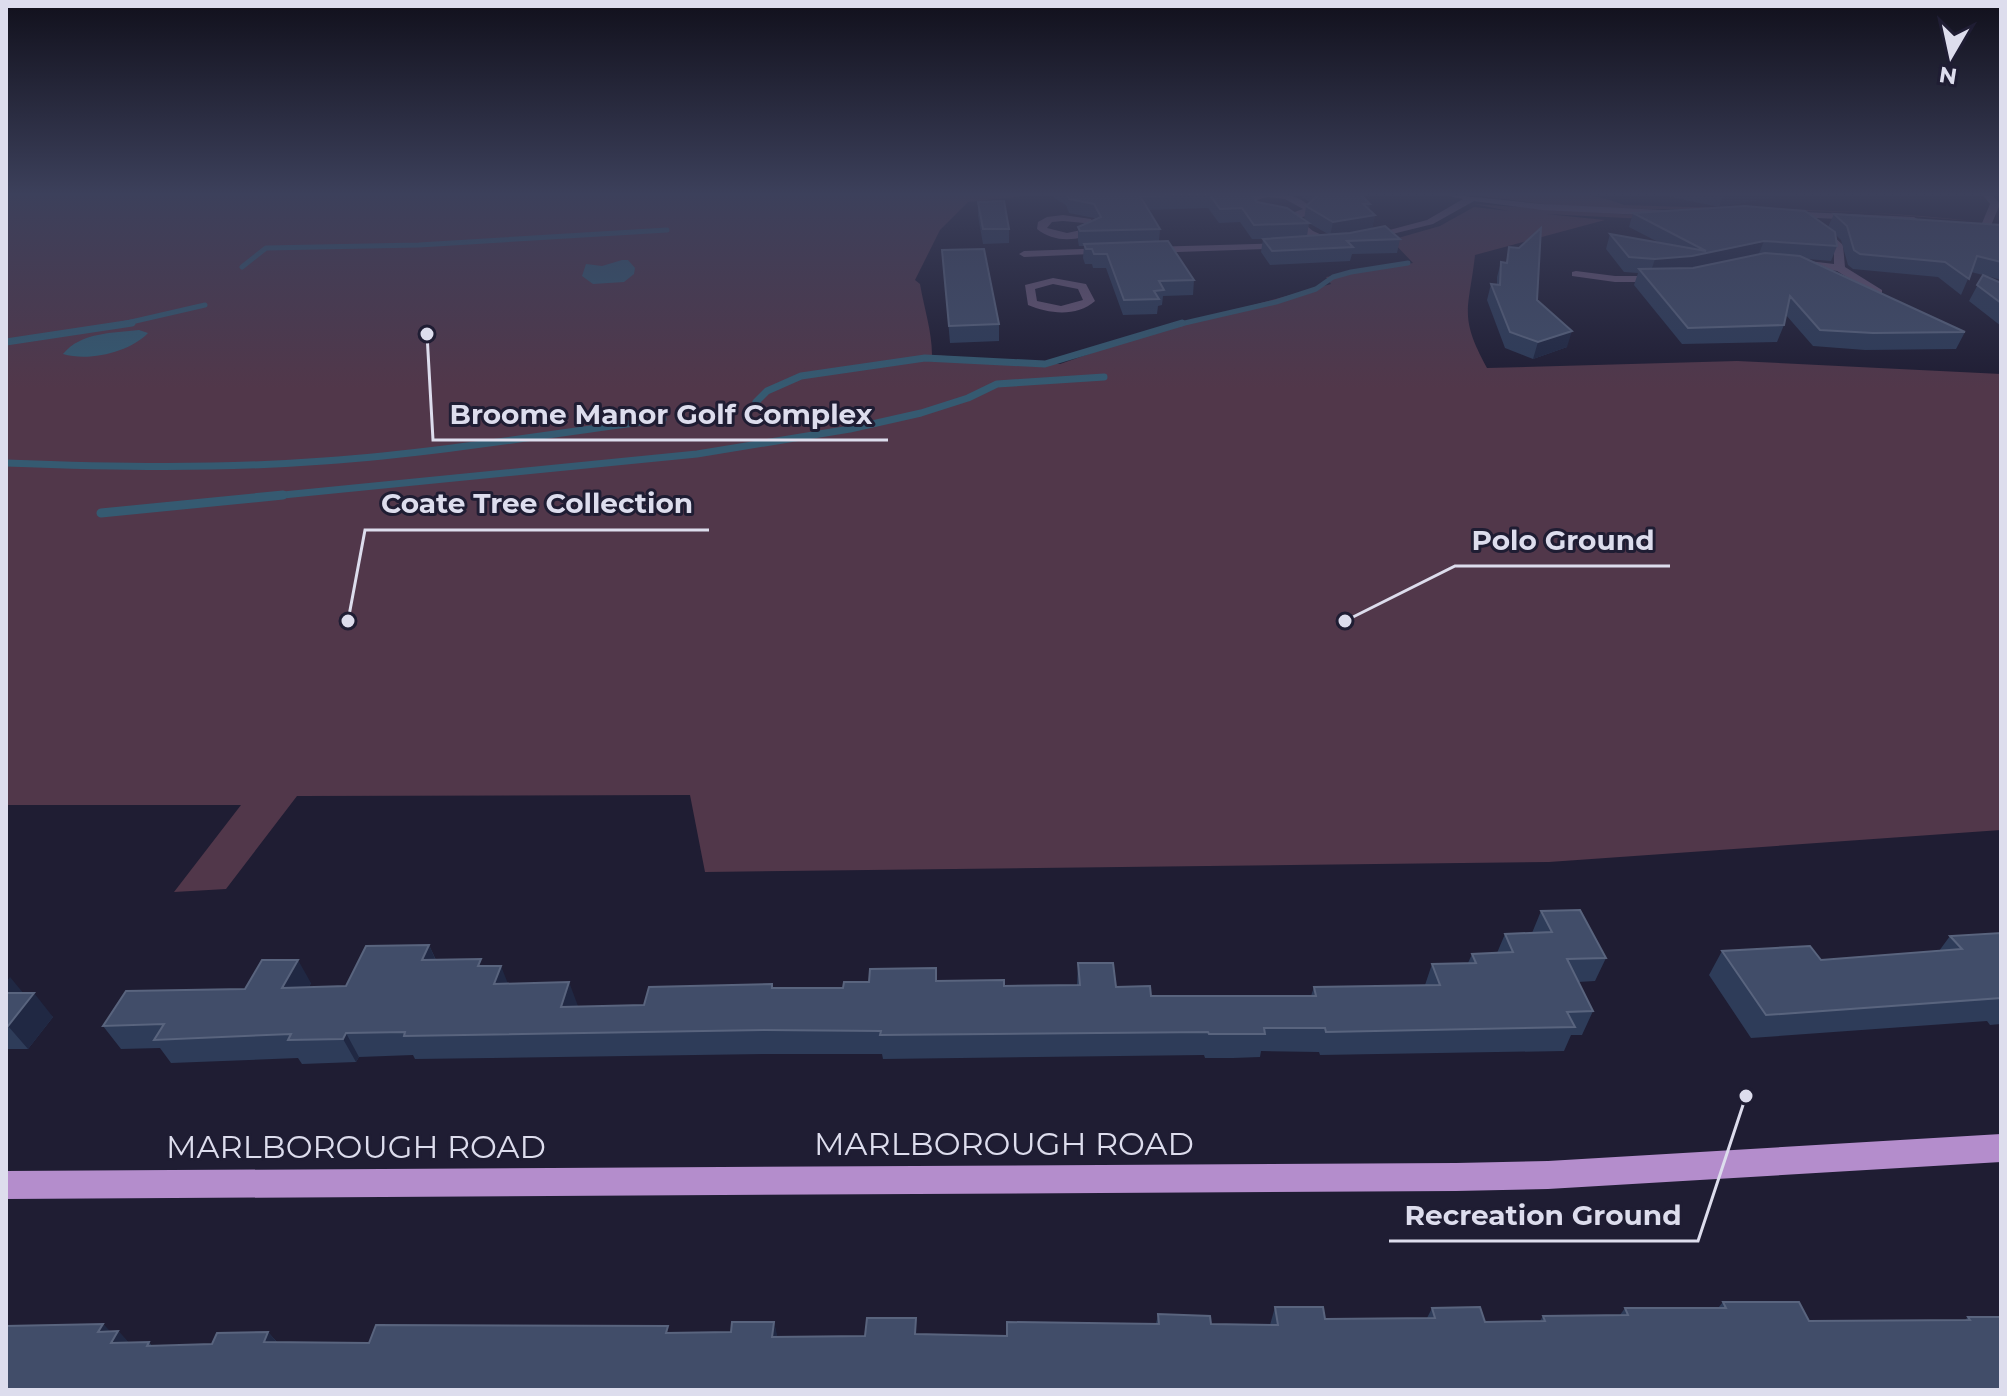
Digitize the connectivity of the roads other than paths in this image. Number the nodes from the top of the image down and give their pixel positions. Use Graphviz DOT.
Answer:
graph roads {
  1 [pos="1046,258"];
  2 [pos="1838,258"];
  3 [pos="1782,262"];
  4 [pos="1840,268"];
  5 [pos="1576,274"];
  6 [pos="1679,278"];
  7 [pos="1053,281"];
  8 [pos="1878,292"];
  9 [pos="2001,1148"];
  10 [pos="6,1185"];
  1 -- 7 [label="street"];
  2 -- 4 [label="street"];
  3 -- 4 [label="street"];
  4 -- 8 [label="street"];
  5 -- 6 [label="street"];
  7 -- 7 [label="street"];
  9 -- 10 [label="main road, MARLBOROUGH ROAD"];
}
